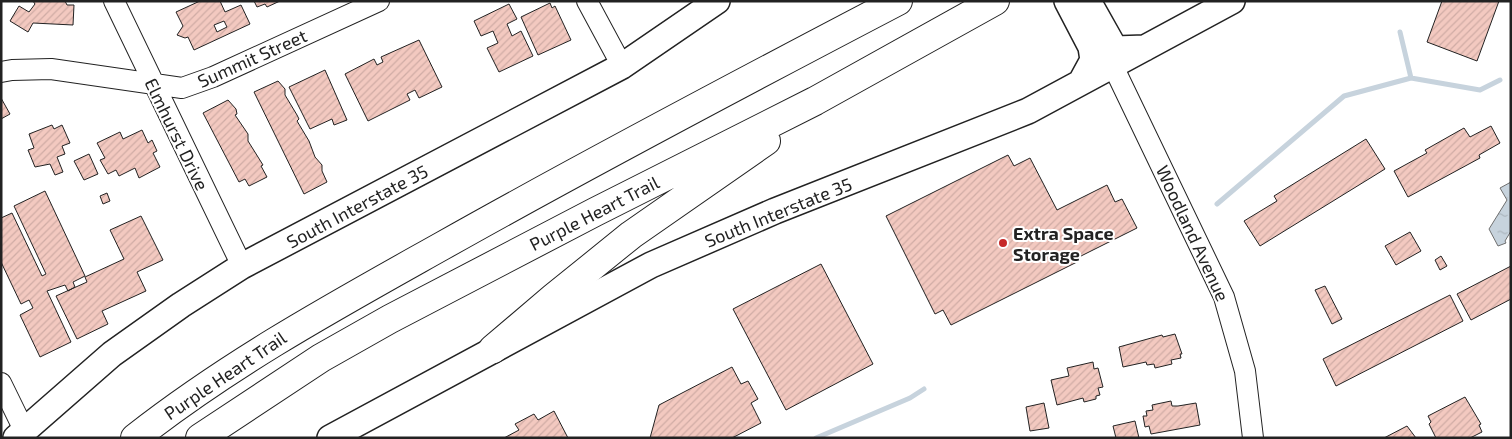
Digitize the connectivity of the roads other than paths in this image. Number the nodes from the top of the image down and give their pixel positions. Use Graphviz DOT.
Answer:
graph roads {
  1 [pos="114,1"];
  2 [pos="378,1"];
  3 [pos="587,1"];
  4 [pos="717,1"];
  5 [pos="898,1"];
  6 [pos="1067,1"];
  7 [pos="1088,1"];
  8 [pos="1232,1"];
  9 [pos="991,3"];
  10 [pos="1145,48"];
  11 [pos="622,66"];
  12 [pos="1113,66"];
  13 [pos="1,72"];
  14 [pos="1081,82"];
  15 [pos="153,83"];
  16 [pos="815,101"];
  17 [pos="242,266"];
  18 [pos="493,349"];
  19 [pos="1,383"];
  20 [pos="24,435"];
  21 [pos="135,438"];
  22 [pos="200,438"];
  23 [pos="330,438"];
  24 [pos="1253,438"];
  1 -- 15 [label="street, Elmhurst Drive"];
  2 -- 15 [label="street, Summit Street"];
  3 -- 11 [label="street"];
  4 -- 11 [label="main road, South Interstate 35"];
  5 -- 21 [label="highway, Purple Heart Trail"];
  6 -- 14 [label="main road"];
  7 -- 10 [label="main road"];
  8 -- 10 [label="main road, South Interstate 35"];
  9 -- 16 [label="highway, Purple Heart Trail"];
  10 -- 12 [label="main road, South Interstate 35"];
  11 -- 17 [label="main road, South Interstate 35"];
  12 -- 14 [label="main road, South Interstate 35"];
  12 -- 24 [label="street, Woodland Avenue"];
  13 -- 15 [label="street, Summit Street"];
  14 -- 18 [label="main road, South Interstate 35"];
  15 -- 17 [label="street, Elmhurst Drive"];
  16 -- 18 [label="highway"];
  16 -- 22 [label="highway, Purple Heart Trail"];
  17 -- 20 [label="main road, South Interstate 35"];
  18 -- 23 [label="main road, South Interstate 35"];
  19 -- 20 [label="street"];
}
